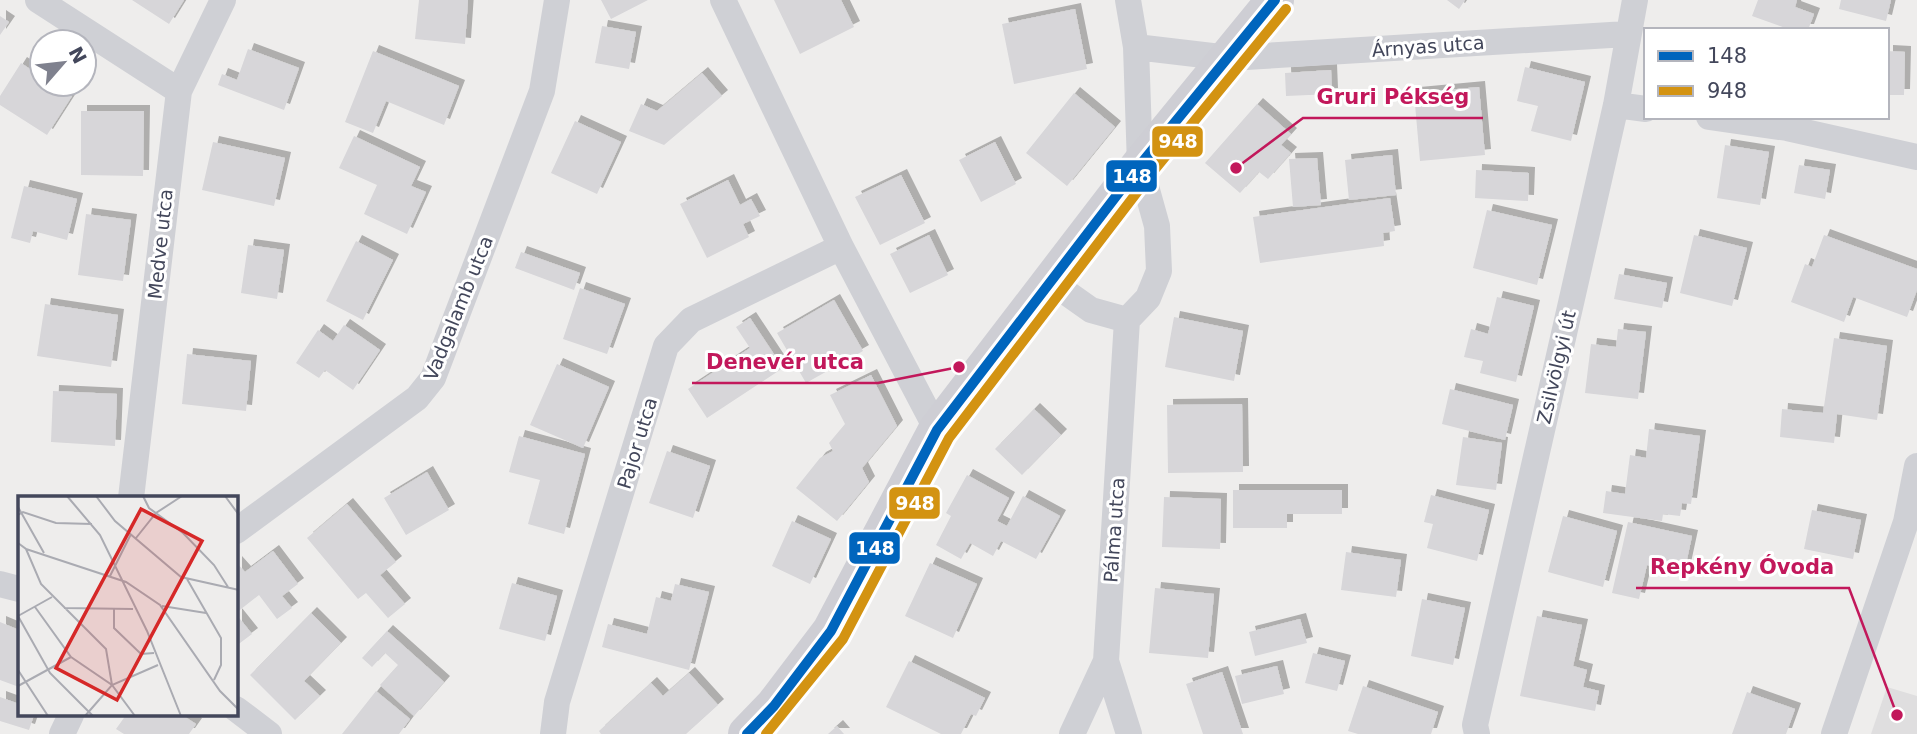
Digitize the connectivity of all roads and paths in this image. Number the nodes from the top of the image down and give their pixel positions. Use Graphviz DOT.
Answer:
graph roads {
  1 [pos="38,0"];
  2 [pos="223,0"];
  3 [pos="557,0"];
  4 [pos="723,0"];
  5 [pos="1128,0"];
  6 [pos="1275,0"];
  7 [pos="1635,0"];
  8 [pos="1627,34"];
  9 [pos="1136,47"];
  10 [pos="1229,58"];
  11 [pos="178,91"];
  12 [pos="1616,104"];
  13 [pos="1644,109"];
  14 [pos="1723,119"];
  15 [pos="1917,157"];
  16 [pos="1140,165"];
  17 [pos="841,247"];
  18 [pos="1050,282"];
  19 [pos="1127,320"];
  20 [pos="937,430"];
  21 [pos="1917,466"];
  22 [pos="131,496"];
  23 [pos="238,530"];
  24 [pos="0,584"];
  25 [pos="18,589"];
  26 [pos="1106,661"];
  27 [pos="238,711"];
  28 [pos="71,716"];
  29 [pos="62,734"];
  30 [pos="269,734"];
  31 [pos="554,734"];
  32 [pos="747,734"];
  33 [pos="1072,734"];
  34 [pos="1129,734"];
  35 [pos="1477,734"];
  36 [pos="1834,734"];
  1 -- 11 [label="street"];
  2 -- 11 [label="street, Medve utca"];
  3 -- 23 [label="street, Vadgalamb utca"];
  4 -- 17 [label="street"];
  5 -- 9 [label="street"];
  6 -- 10 [label="street"];
  7 -- 8 [label="street, Zsilvölgyi út"];
  8 -- 10 [label="street, Árnyas utca"];
  8 -- 12 [label="street, Zsilvölgyi út"];
  9 -- 10 [label="street, Árnyas utca"];
  9 -- 16 [label="street"];
  10 -- 16 [label="street"];
  11 -- 22 [label="street, Medve utca"];
  12 -- 13 [label="street"];
  12 -- 35 [label="street, Zsilvölgyi út"];
  14 -- 15 [label="street"];
  16 -- 18 [label="street"];
  16 -- 19 [label="street"];
  17 -- 20 [label="street"];
  17 -- 31 [label="street, Pajor utca"];
  18 -- 19 [label="street"];
  18 -- 20 [label="street"];
  19 -- 26 [label="street, Pálma utca"];
  20 -- 32 [label="street"];
  21 -- 36 [label="street"];
  24 -- 25 [label="street"];
  26 -- 33 [label="street, Pálma utca"];
  26 -- 34 [label="street"];
  27 -- 30 [label="street"];
  28 -- 29 [label="street"];
}
